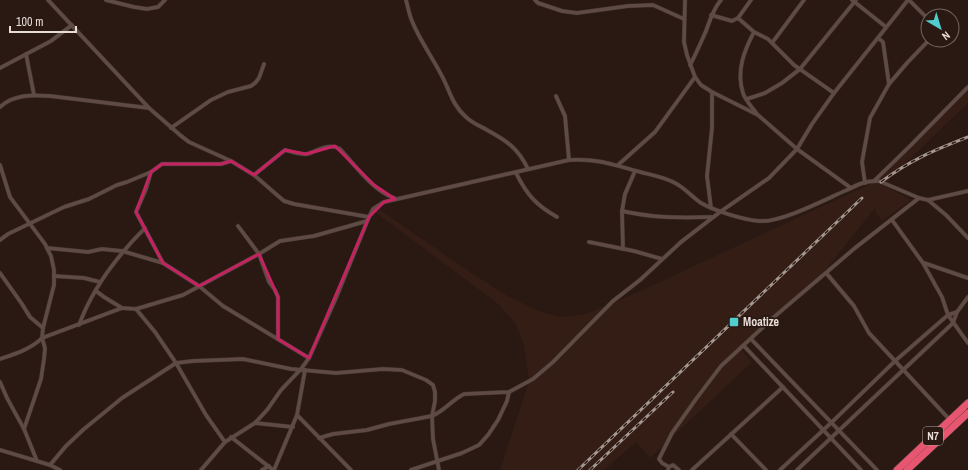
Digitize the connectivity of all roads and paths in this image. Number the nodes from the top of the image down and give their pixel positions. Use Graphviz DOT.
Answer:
graph roads {
  1 [pos="48,0"];
  2 [pos="106,0"];
  3 [pos="164,0"];
  4 [pos="406,0"];
  5 [pos="535,0"];
  6 [pos="685,0"];
  7 [pos="721,0"];
  8 [pos="751,0"];
  9 [pos="804,0"];
  10 [pos="908,0"];
  11 [pos="854,1"];
  12 [pos="920,11"];
  13 [pos="711,15"];
  14 [pos="684,18"];
  15 [pos="738,18"];
  16 [pos="72,25"];
  17 [pos="886,27"];
  18 [pos="754,32"];
  19 [pos="878,38"];
  20 [pos="772,43"];
  21 [pos="921,48"];
  22 [pos="26,54"];
  23 [pos="264,64"];
  24 [pos="690,65"];
  25 [pos="0,68"];
  26 [pos="800,70"];
  27 [pos="694,77"];
  28 [pos="890,84"];
  29 [pos="968,87"];
  30 [pos="712,92"];
  31 [pos="834,93"];
  32 [pos="34,95"];
  33 [pos="556,96"];
  34 [pos="747,99"];
  35 [pos="0,107"];
  36 [pos="149,108"];
  37 [pos="758,115"];
  38 [pos="171,128"];
  39 [pos="797,149"];
  40 [pos="569,160"];
  41 [pos="231,161"];
  42 [pos="0,165"];
  43 [pos="618,165"];
  44 [pos="528,169"];
  45 [pos="635,171"];
  46 [pos="151,172"];
  47 [pos="516,173"];
  48 [pos="254,175"];
  49 [pos="874,181"];
  50 [pos="865,183"];
  51 [pos="851,188"];
  52 [pos="968,191"];
  53 [pos="919,198"];
  54 [pos="395,199"];
  55 [pos="928,200"];
  56 [pos="711,208"];
  57 [pos="622,211"];
  58 [pos="720,212"];
  59 [pos="558,217"];
  60 [pos="713,217"];
  61 [pos="368,219"];
  62 [pos="892,220"];
  63 [pos="30,224"];
  64 [pos="238,226"];
  65 [pos="145,228"];
  66 [pos="968,238"];
  67 [pos="0,240"];
  68 [pos="589,242"];
  69 [pos="47,248"];
  70 [pos="623,249"];
  71 [pos="122,251"];
  72 [pos="259,254"];
  73 [pos="662,259"];
  74 [pos="163,263"];
  75 [pos="923,263"];
  76 [pos="0,273"];
  77 [pos="826,274"];
  78 [pos="54,276"];
  79 [pos="968,278"];
  80 [pos="100,282"];
  81 [pos="199,286"];
  82 [pos="96,291"];
  83 [pos="968,297"];
  84 [pos="122,308"];
  85 [pos="136,309"];
  86 [pos="958,312"];
  87 [pos="948,315"];
  88 [pos="953,323"];
  89 [pos="79,324"];
  90 [pos="43,328"];
  91 [pos="42,338"];
  92 [pos="278,339"];
  93 [pos="751,339"];
  94 [pos="968,343"];
  95 [pos="744,346"];
  96 [pos="309,358"];
  97 [pos="0,359"];
  98 [pos="895,361"];
  99 [pos="176,363"];
  100 [pos="303,369"];
  101 [pos="904,370"];
  102 [pos="0,382"];
  103 [pos="783,387"];
  104 [pos="509,392"];
  105 [pos="968,403"];
  106 [pos="968,413"];
  107 [pos="297,415"];
  108 [pos="432,416"];
  109 [pos="950,420"];
  110 [pos="832,422"];
  111 [pos="255,423"];
  112 [pos="292,427"];
  113 [pos="24,429"];
  114 [pos="823,431"];
  115 [pos="840,431"];
  116 [pos="731,434"];
  117 [pos="231,437"];
  118 [pos="319,438"];
  119 [pos="831,439"];
  120 [pos="225,442"];
  121 [pos="0,450"];
  122 [pos="36,461"];
  123 [pos="438,461"];
  124 [pos="50,465"];
  125 [pos="269,466"];
  126 [pos="668,469"];
  127 [pos="60,470"];
  128 [pos="201,470"];
  129 [pos="262,470"];
  130 [pos="274,470"];
  131 [pos="351,470"];
  132 [pos="411,470"];
  133 [pos="439,470"];
  134 [pos="679,470"];
  135 [pos="692,470"];
  136 [pos="766,470"];
  137 [pos="780,470"];
  138 [pos="797,470"];
  139 [pos="861,470"];
  140 [pos="877,470"];
  141 [pos="897,470"];
  142 [pos="907,470"];
  1 -- 16 [label="street"];
  2 -- 3 [label="street"];
  4 -- 44 [label="street"];
  5 -- 14 [label="street"];
  6 -- 14 [label="street"];
  7 -- 13 [label="street"];
  8 -- 15 [label="street"];
  9 -- 20 [label="street"];
  10 -- 12 [label="street"];
  10 -- 17 [label="street"];
  11 -- 17 [label="street"];
  11 -- 26 [label="street"];
  13 -- 15 [label="street"];
  13 -- 24 [label="street"];
  14 -- 24 [label="street"];
  15 -- 18 [label="street"];
  16 -- 22 [label="street"];
  16 -- 36 [label="street"];
  17 -- 19 [label="street"];
  18 -- 20 [label="street"];
  18 -- 34 [label="street"];
  19 -- 28 [label="street"];
  19 -- 31 [label="street"];
  20 -- 26 [label="street"];
  21 -- 28 [label="street"];
  22 -- 25 [label="street"];
  22 -- 32 [label="street"];
  23 -- 38 [label="street"];
  24 -- 27 [label="street"];
  26 -- 31 [label="street"];
  26 -- 34 [label="street"];
  27 -- 30 [label="street"];
  27 -- 43 [label="street"];
  28 -- 50 [label="street"];
  29 -- 49 [label="street"];
  30 -- 37 [label="street"];
  30 -- 56 [label="street"];
  31 -- 39 [label="street"];
  32 -- 35 [label="street"];
  32 -- 36 [label="street"];
  33 -- 40 [label="street"];
  34 -- 37 [label="street"];
  36 -- 38 [label="street"];
  37 -- 39 [label="street"];
  38 -- 41 [label="street"];
  39 -- 51 [label="street"];
  39 -- 58 [label="street"];
  40 -- 43 [label="street"];
  40 -- 44 [label="street"];
  41 -- 46 [label="street"];
  41 -- 48 [label="street"];
  42 -- 63 [label="street"];
  43 -- 45 [label="street"];
  44 -- 47 [label="street"];
  45 -- 56 [label="street"];
  45 -- 57 [label="street"];
  46 -- 63 [label="street"];
  46 -- 65 [label="street"];
  47 -- 54 [label="street"];
  47 -- 59 [label="street"];
  48 -- 54 [label="street"];
  48 -- 61 [label="street"];
  49 -- 50 [label="street"];
  49 -- 53 [label="street"];
  50 -- 51 [label="street"];
  51 -- 58 [label="street"];
  52 -- 55 [label="street"];
  53 -- 55 [label="street"];
  53 -- 62 [label="street"];
  54 -- 61 [label="street"];
  55 -- 66 [label="street"];
  56 -- 58 [label="street"];
  57 -- 60 [label="street"];
  57 -- 70 [label="street"];
  58 -- 60 [label="street"];
  60 -- 73 [label="street"];
  61 -- 72 [label="street"];
  61 -- 96 [label="street"];
  62 -- 75 [label="street"];
  62 -- 77 [label="street"];
  63 -- 67 [label="street"];
  63 -- 69 [label="street"];
  64 -- 72 [label="street"];
  65 -- 71 [label="street"];
  65 -- 74 [label="street"];
  68 -- 70 [label="street"];
  69 -- 71 [label="street"];
  69 -- 78 [label="street"];
  70 -- 73 [label="street"];
  71 -- 74 [label="street"];
  71 -- 80 [label="street"];
  72 -- 81 [label="street"];
  72 -- 92 [label="street"];
  73 -- 104 [label="street"];
  74 -- 81 [label="street"];
  75 -- 79 [label="street"];
  75 -- 87 [label="street"];
  76 -- 90 [label="street"];
  77 -- 93 [label="street"];
  77 -- 98 [label="street"];
  78 -- 80 [label="street"];
  78 -- 90 [label="street"];
  80 -- 82 [label="street"];
  81 -- 85 [label="street"];
  81 -- 92 [label="street"];
  82 -- 84 [label="street"];
  82 -- 89 [label="street"];
  83 -- 86 [label="street"];
  84 -- 85 [label="street"];
  84 -- 89 [label="street"];
  85 -- 99 [label="street"];
  86 -- 87 [label="street"];
  86 -- 88 [label="street"];
  87 -- 88 [label="street"];
  87 -- 98 [label="street"];
  88 -- 94 [label="street"];
  88 -- 101 [label="street"];
  89 -- 91 [label="street"];
  90 -- 91 [label="street"];
  91 -- 97 [label="street"];
  91 -- 113 [label="street"];
  92 -- 96 [label="street"];
  93 -- 95 [label="street"];
  93 -- 110 [label="street"];
  95 -- 103 [label="street"];
  95 -- 126 [label="street"];
  96 -- 100 [label="street"];
  98 -- 101 [label="street"];
  98 -- 110 [label="street"];
  99 -- 100 [label="street"];
  99 -- 120 [label="street"];
  99 -- 124 [label="street"];
  100 -- 107 [label="street"];
  100 -- 108 [label="street"];
  100 -- 111 [label="street"];
  101 -- 109 [label="street"];
  101 -- 115 [label="street"];
  102 -- 113 [label="street"];
  103 -- 114 [label="street"];
  103 -- 116 [label="street"];
  104 -- 108 [label="street"];
  104 -- 123 [label="street"];
  105 -- 109 [label="highway, N7"];
  106 -- 142 [label="highway, N7"];
  107 -- 112 [label="street"];
  107 -- 118 [label="street"];
  108 -- 118 [label="street"];
  108 -- 123 [label="street"];
  109 -- 141 [label="highway, N7"];
  110 -- 114 [label="street"];
  110 -- 115 [label="street"];
  111 -- 112 [label="street"];
  111 -- 117 [label="street"];
  112 -- 130 [label="street"];
  113 -- 122 [label="street"];
  114 -- 119 [label="street"];
  114 -- 137 [label="street"];
  115 -- 119 [label="street"];
  115 -- 140 [label="street"];
  116 -- 135 [label="street"];
  116 -- 136 [label="street"];
  117 -- 120 [label="street"];
  117 -- 125 [label="street"];
  118 -- 131 [label="street"];
  119 -- 138 [label="street"];
  119 -- 139 [label="street"];
  120 -- 128 [label="street"];
  121 -- 122 [label="street"];
  122 -- 124 [label="street"];
  123 -- 132 [label="street"];
  123 -- 133 [label="street"];
  124 -- 127 [label="street"];
  125 -- 129 [label="street"];
  125 -- 130 [label="street"];
  126 -- 134 [label="street"];
}
